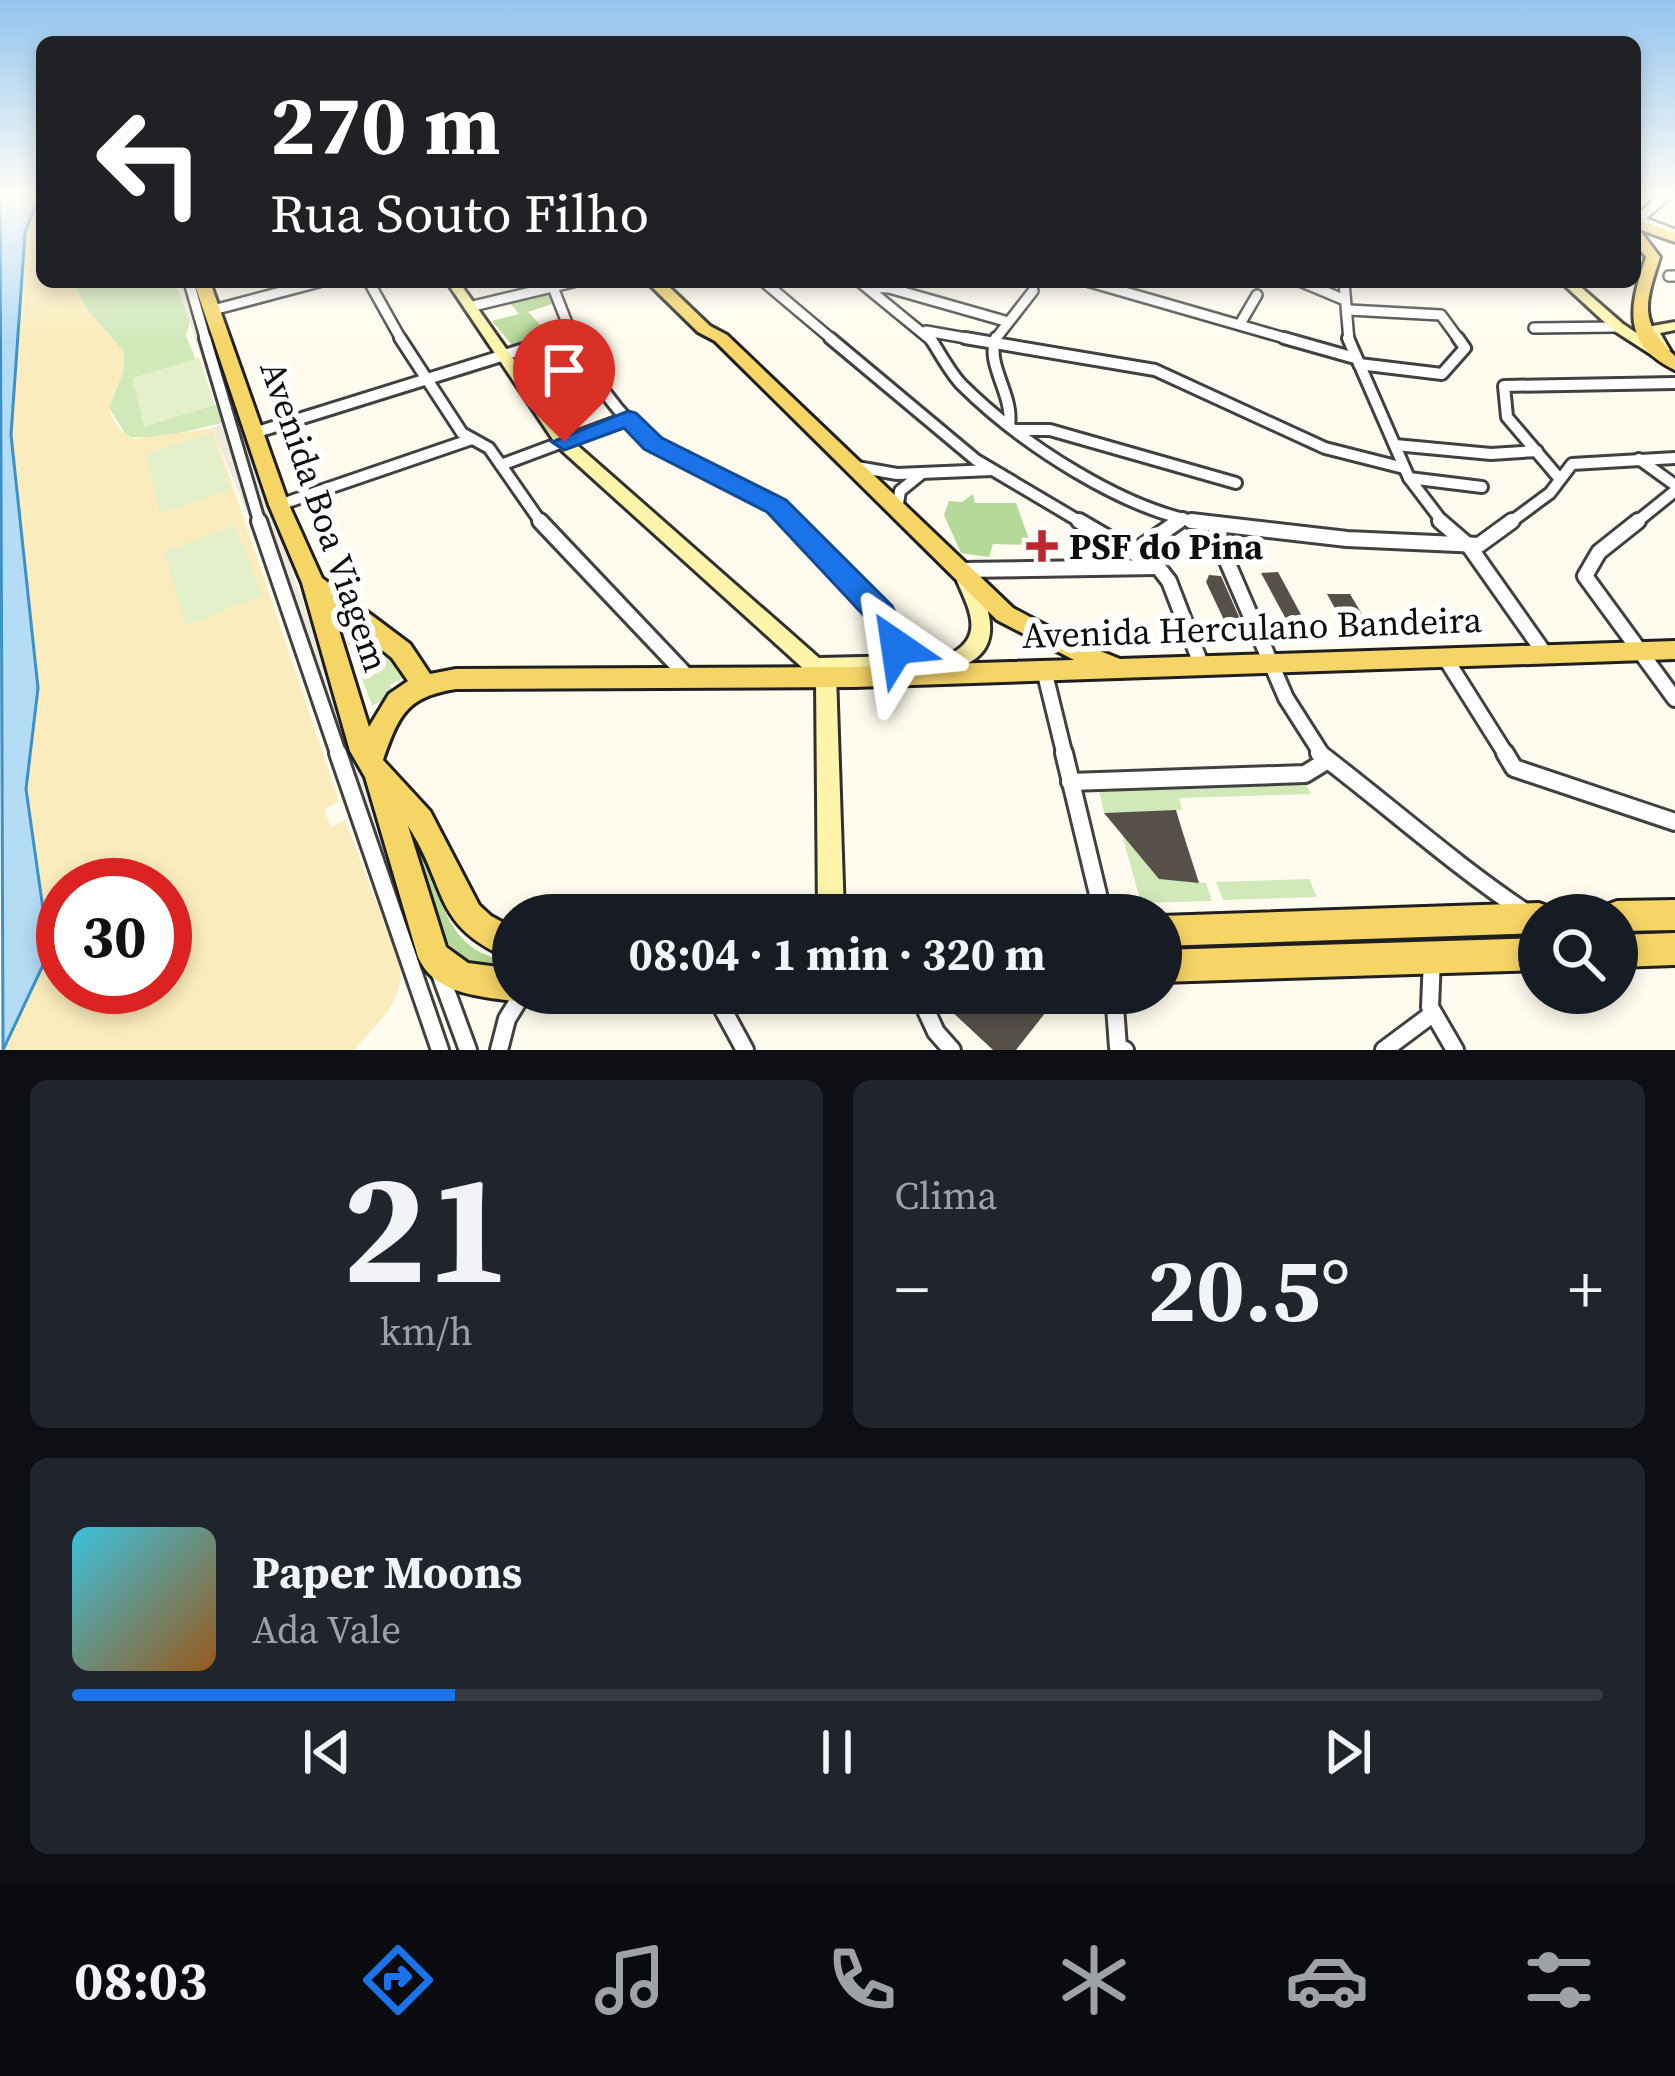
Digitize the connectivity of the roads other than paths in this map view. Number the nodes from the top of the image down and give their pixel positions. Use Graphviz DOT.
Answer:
graph roads {
  1 [pos="1646,244"];
  2 [pos="202,288"];
  3 [pos="204,288"];
  4 [pos="296,288"];
  5 [pos="372,288"];
  6 [pos="457,288"];
  7 [pos="537,288"];
  8 [pos="553,288"];
  9 [pos="661,288"];
  10 [pos="678,288"];
  11 [pos="771,288"];
  12 [pos="868,288"];
  13 [pos="889,288"];
  14 [pos="1111,288"];
  15 [pos="1314,288"];
  16 [pos="1345,288"];
  17 [pos="1574,288"];
  18 [pos="1034,291"];
  19 [pos="1257,295"];
  20 [pos="1347,305"];
  21 [pos="469,307"];
  22 [pos="213,310"];
  23 [pos="1005,321"];
  24 [pos="1240,324"];
  25 [pos="1675,326"];
  26 [pos="1618,327"];
  27 [pos="1534,328"];
  28 [pos="926,331"];
  29 [pos="571,334"];
  30 [pos="721,338"];
  31 [pos="992,343"];
  32 [pos="503,355"];
  33 [pos="1357,361"];
  34 [pos="1671,362"];
  35 [pos="424,380"];
  36 [pos="1675,383"];
  37 [pos="628,418"];
  38 [pos="1012,428"];
  39 [pos="254,433"];
  40 [pos="472,439"];
  41 [pos="564,442"];
  42 [pos="1395,446"];
  43 [pos="1542,453"];
  44 [pos="1638,458"];
  45 [pos="1675,458"];
  46 [pos="501,465"];
  47 [pos="851,465"];
  48 [pos="993,470"];
  49 [pos="1407,473"];
  50 [pos="921,474"];
  51 [pos="1559,478"];
  52 [pos="1236,484"];
  53 [pos="1483,487"];
  54 [pos="1675,488"];
  55 [pos="279,505"];
  56 [pos="897,510"];
  57 [pos="1183,518"];
  58 [pos="1219,527"];
  59 [pos="1469,546"];
  60 [pos="1134,552"];
  61 [pos="1158,567"];
  62 [pos="961,575"];
  63 [pos="313,583"];
  64 [pos="1635,650"];
  65 [pos="1675,650"];
  66 [pos="1543,651"];
  67 [pos="1444,655"];
  68 [pos="1271,661"];
  69 [pos="1201,664"];
  70 [pos="896,665"];
  71 [pos="1134,667"];
  72 [pos="1044,670"];
  73 [pos="822,672"];
  74 [pos="688,677"];
  75 [pos="424,684"];
  76 [pos="1675,699"];
  77 [pos="1328,760"];
  78 [pos="374,766"];
  79 [pos="1070,782"];
  80 [pos="1675,822"];
  81 [pos="831,894"];
  82 [pos="1098,894"];
  83 [pos="1518,906"];
  84 [pos="1675,915"];
  85 [pos="1638,916"];
  86 [pos="1518,919"];
  87 [pos="1182,930"];
  88 [pos="492,936"];
  89 [pos="1675,949"];
  90 [pos="1638,950"];
  91 [pos="433,953"];
  92 [pos="1518,955"];
  93 [pos="1432,957"];
  94 [pos="1182,965"];
  95 [pos="492,983"];
  96 [pos="510,1014"];
  97 [pos="725,1014"];
  98 [pos="927,1014"];
  99 [pos="1116,1014"];
  100 [pos="1431,1015"];
  101 [pos="1119,1049"];
  102 [pos="440,1050"];
  103 [pos="468,1050"];
  104 [pos="499,1050"];
  105 [pos="745,1050"];
  106 [pos="952,1050"];
  107 [pos="1384,1050"];
  108 [pos="1455,1050"];
  1 -- 34 [label="main road"];
  2 -- 102 [label="street"];
  3 -- 22 [label="main road, Avenida Boa Viagem"];
  4 -- 22 [label="street"];
  5 -- 35 [label="street"];
  6 -- 21 [label="main road"];
  7 -- 21 [label="street"];
  8 -- 29 [label="street"];
  9 -- 30 [label="main road"];
  10 -- 30 [label="main road"];
  11 -- 48 [label="street"];
  12 -- 28 [label="street"];
  13 -- 23 [label="street"];
  14 -- 24 [label="street"];
  15 -- 20 [label="street"];
  16 -- 20 [label="street"];
  17 -- 26 [label="main road"];
  18 -- 23 [label="street"];
  19 -- 24 [label="street"];
  20 -- 33 [label="street"];
  20 -- 33 [label="street"];
  21 -- 32 [label="main road"];
  22 -- 39 [label="main road, Avenida Boa Viagem"];
  23 -- 31 [label="street"];
  24 -- 33 [label="street"];
  25 -- 34 [label="main road"];
  26 -- 27 [label="street"];
  26 -- 34 [label="main road"];
  28 -- 31 [label="street"];
  28 -- 38 [label="street"];
  29 -- 32 [label="street"];
  29 -- 37 [label="street"];
  30 -- 47 [label="main road"];
  31 -- 38 [label="street"];
  31 -- 49 [label="street"];
  32 -- 35 [label="street"];
  32 -- 41 [label="main road"];
  33 -- 42 [label="street"];
  35 -- 39 [label="street"];
  35 -- 40 [label="street"];
  36 -- 43 [label="street"];
  37 -- 41 [label="street"];
  37 -- 70 [label="street"];
  38 -- 52 [label="street"];
  38 -- 57 [label="street"];
  39 -- 55 [label="main road, Avenida Boa Viagem"];
  40 -- 46 [label="street"];
  40 -- 55 [label="street"];
  41 -- 46 [label="street"];
  41 -- 73 [label="main road"];
  42 -- 43 [label="street"];
  42 -- 49 [label="street"];
  43 -- 51 [label="street"];
  44 -- 45 [label="street"];
  44 -- 51 [label="street"];
  44 -- 54 [label="street"];
  46 -- 74 [label="street"];
  47 -- 50 [label="street"];
  47 -- 56 [label="main road"];
  48 -- 50 [label="street"];
  48 -- 60 [label="street"];
  49 -- 53 [label="street"];
  49 -- 59 [label="street"];
  50 -- 56 [label="street"];
  51 -- 59 [label="street"];
  54 -- 64 [label="street"];
  55 -- 63 [label="main road, Avenida Boa Viagem"];
  56 -- 62 [label="main road"];
  57 -- 58 [label="street"];
  57 -- 60 [label="street"];
  58 -- 59 [label="street"];
  58 -- 68 [label="street"];
  59 -- 66 [label="street"];
  60 -- 61 [label="street"];
  61 -- 62 [label="street"];
  61 -- 69 [label="street"];
  62 -- 70 [label="main road, Avenida Herculano Bandeira"];
  62 -- 71 [label="main road"];
  63 -- 75 [label="main road"];
  63 -- 78 [label="main road, Avenida Boa Viagem"];
  64 -- 65 [label="main road, Avenida Herculano Bandeira"];
  64 -- 66 [label="main road, Avenida Herculano Bandeira"];
  64 -- 76 [label="street"];
  66 -- 67 [label="main road, Avenida Herculano Bandeira"];
  67 -- 68 [label="main road, Avenida Herculano Bandeira"];
  67 -- 80 [label="street"];
  68 -- 69 [label="main road, Avenida Herculano Bandeira"];
  68 -- 77 [label="street"];
  69 -- 71 [label="main road, Avenida Herculano Bandeira"];
  70 -- 73 [label="main road, Avenida Herculano Bandeira"];
  71 -- 72 [label="main road, Avenida Herculano Bandeira"];
  72 -- 73 [label="main road, Avenida Herculano Bandeira"];
  72 -- 79 [label="street"];
  73 -- 74 [label="main road, Avenida Herculano Bandeira"];
  73 -- 81 [label="main road"];
  74 -- 75 [label="main road, Avenida Herculano Bandeira"];
  75 -- 78 [label="main road"];
  77 -- 79 [label="street"];
  77 -- 83 [label="street"];
  78 -- 88 [label="main road, Avenida Boa Viagem"];
  78 -- 91 [label="main road, Avenida Boa Viagem"];
  79 -- 82 [label="street"];
  84 -- 85 [label="main road"];
  86 -- 87 [label="main road"];
  89 -- 90 [label="main road"];
  91 -- 95 [label="main road"];
  91 -- 103 [label="street"];
  92 -- 93 [label="main road"];
  93 -- 94 [label="main road"];
  93 -- 100 [label="street"];
  96 -- 104 [label="street"];
  97 -- 105 [label="street"];
  98 -- 106 [label="street"];
  99 -- 101 [label="street"];
  100 -- 107 [label="street"];
  100 -- 108 [label="street"];
}
